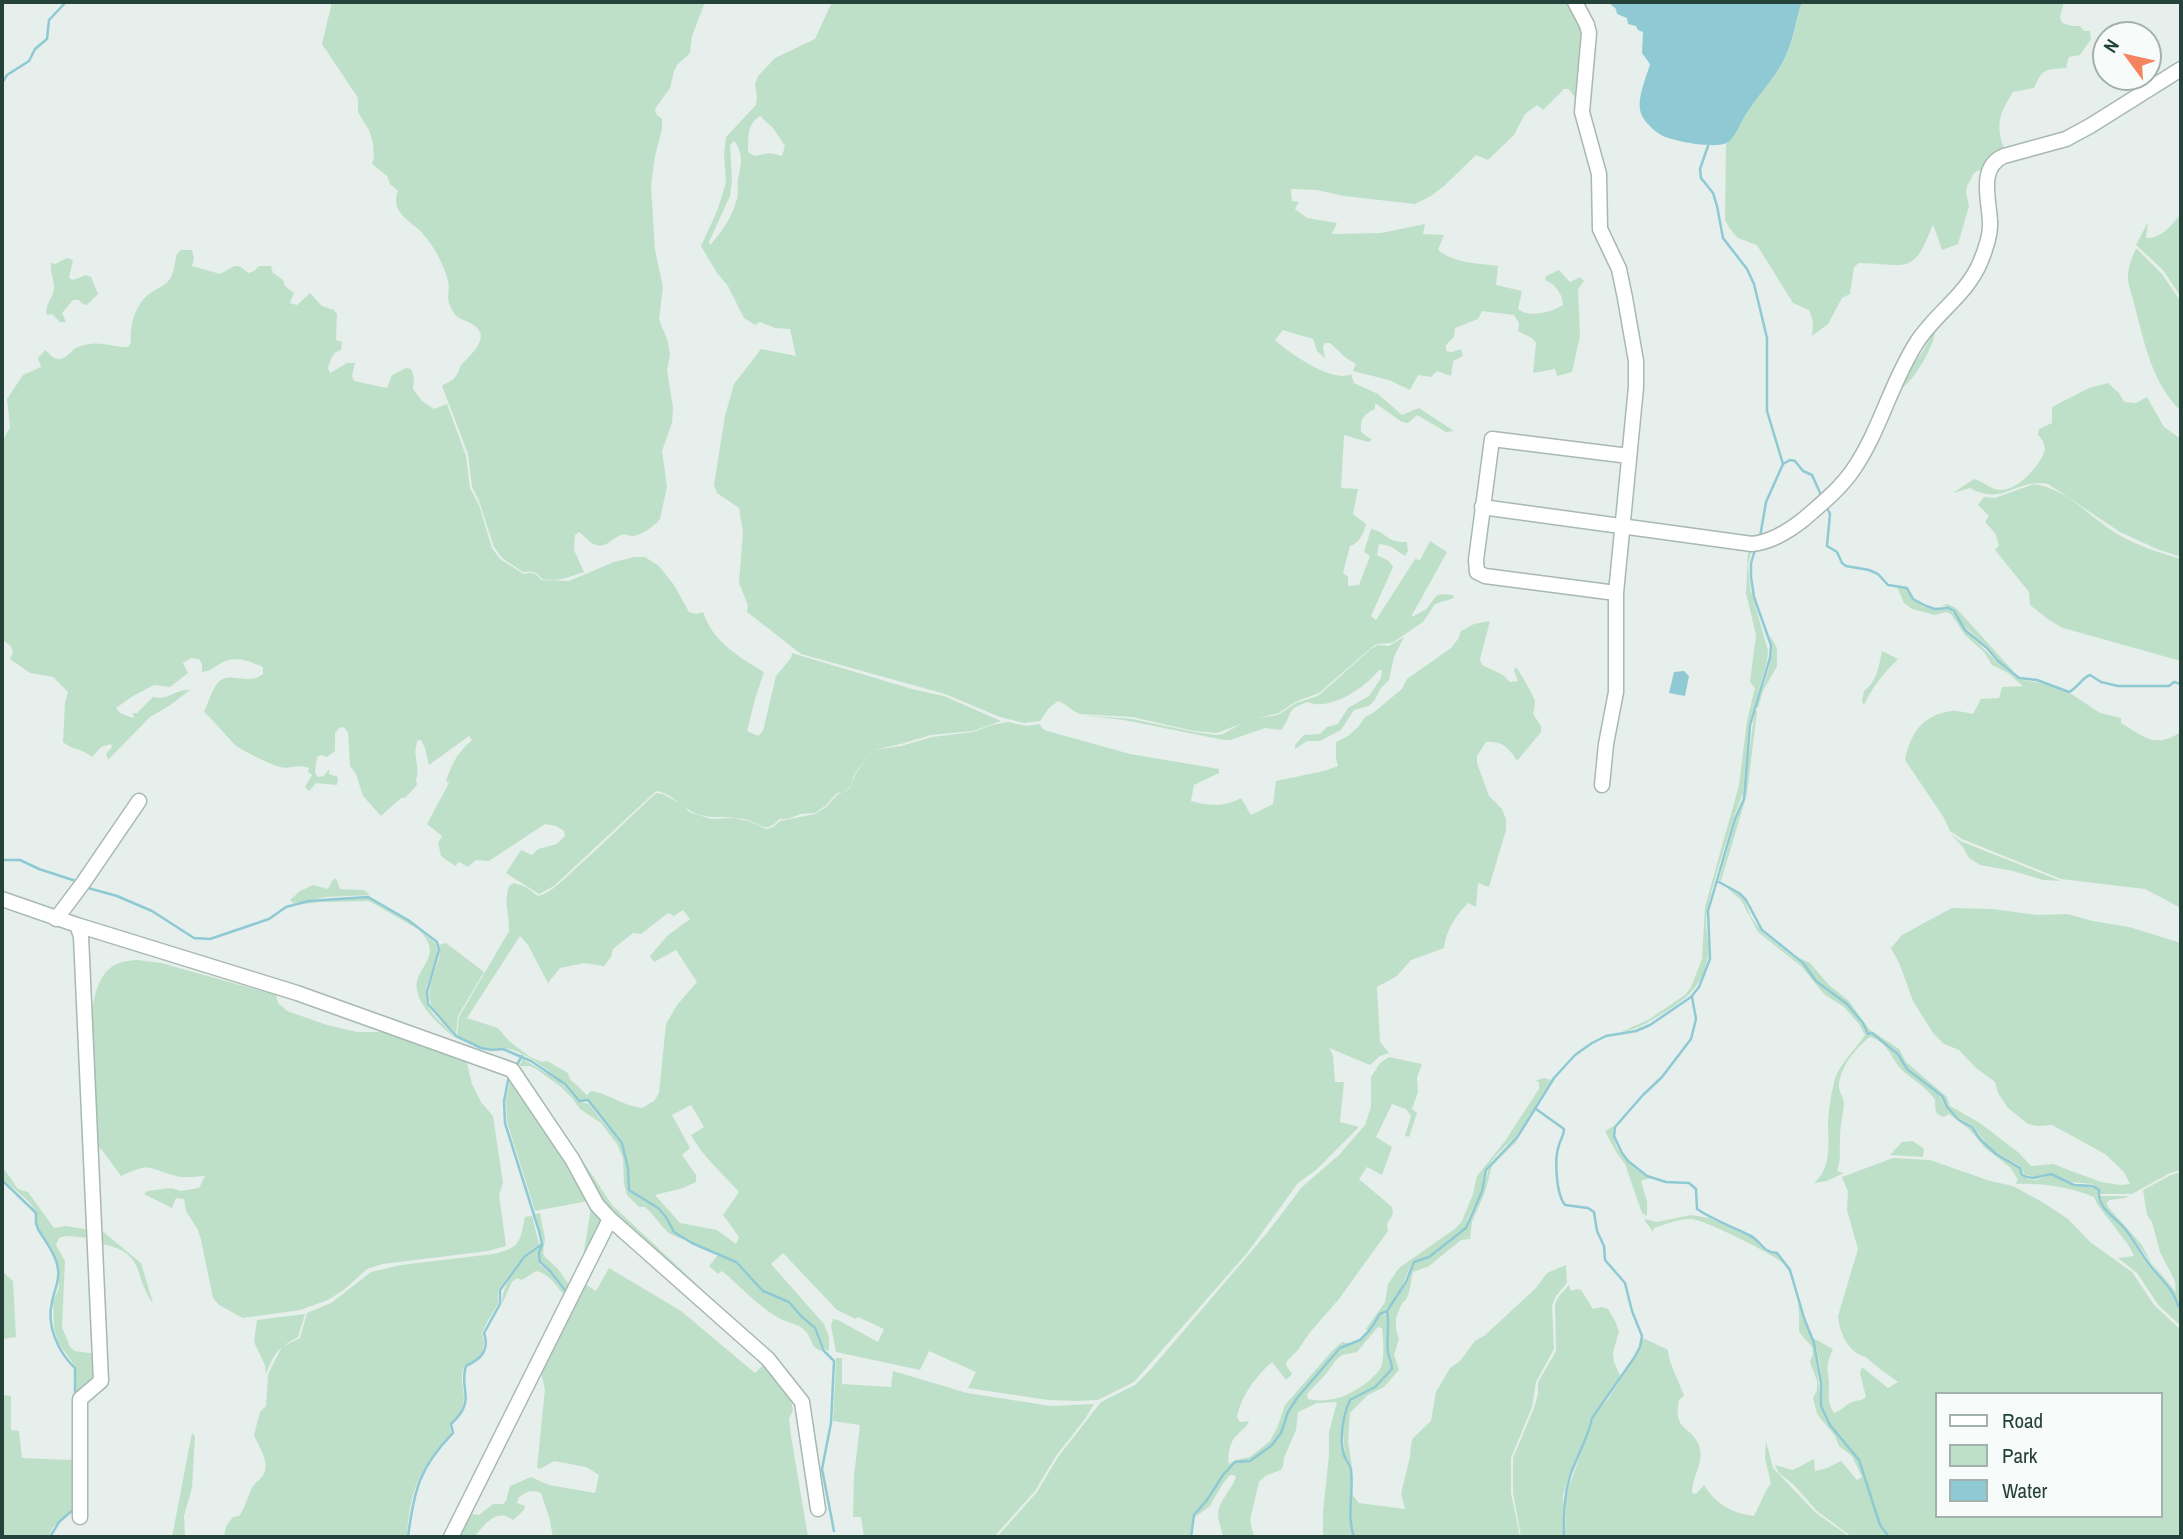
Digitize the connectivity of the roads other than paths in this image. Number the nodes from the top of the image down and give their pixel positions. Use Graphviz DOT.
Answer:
graph roads {
  1 [pos="1575,2"];
  2 [pos="2181,69"];
  3 [pos="1629,456"];
  4 [pos="1482,507"];
  5 [pos="1621,527"];
  6 [pos="1616,593"];
  7 [pos="1602,785"];
  8 [pos="139,801"];
  9 [pos="2,899"];
  10 [pos="56,919"];
  11 [pos="78,925"];
  12 [pos="610,1219"];
  13 [pos="818,1509"];
  14 [pos="80,1517"];
  15 [pos="451,1537"];
  1 -- 3 [label="street"];
  2 -- 5 [label="street"];
  3 -- 4 [label="street"];
  3 -- 5 [label="street"];
  4 -- 5 [label="street"];
  4 -- 6 [label="street"];
  5 -- 6 [label="street"];
  6 -- 7 [label="street"];
  8 -- 10 [label="street"];
  9 -- 10 [label="street"];
  10 -- 11 [label="street"];
  11 -- 12 [label="street"];
  11 -- 14 [label="street"];
  12 -- 13 [label="street"];
  12 -- 15 [label="street"];
}
